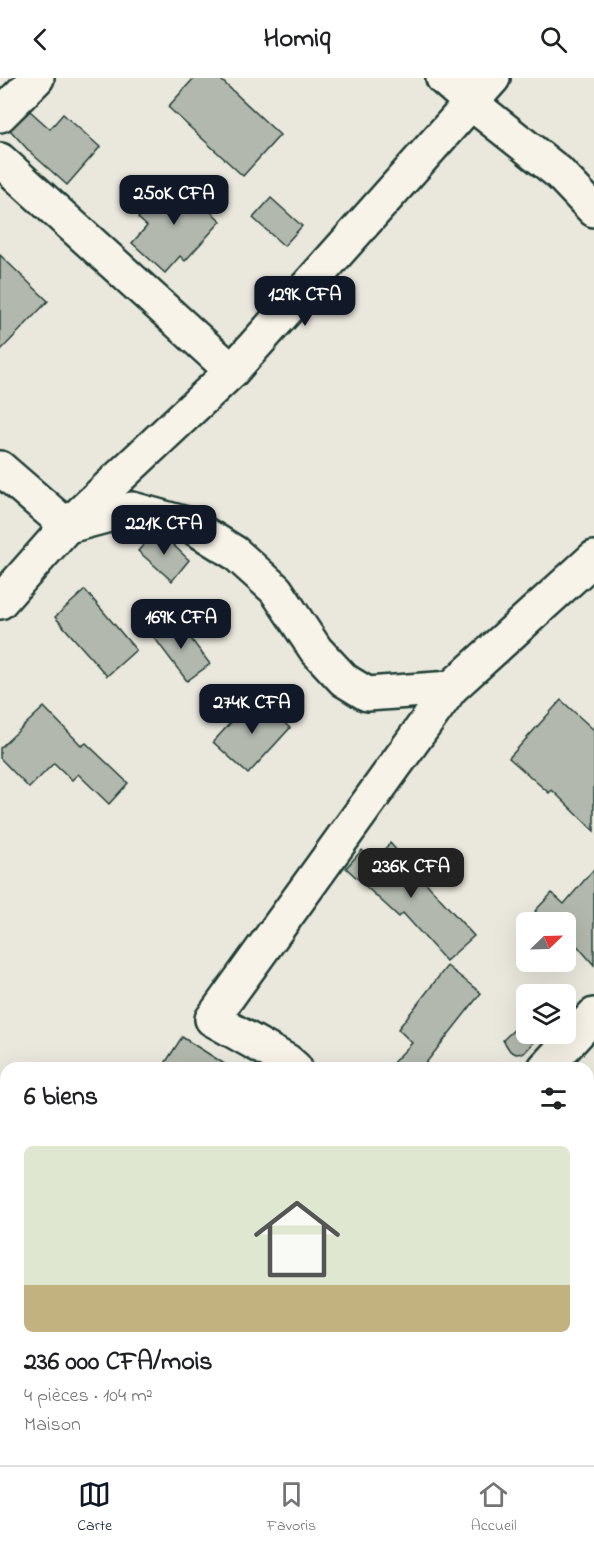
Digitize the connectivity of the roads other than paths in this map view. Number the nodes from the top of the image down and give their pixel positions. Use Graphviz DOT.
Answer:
graph roads {
  1 [pos="37,78"];
  2 [pos="443,78"];
  3 [pos="493,78"];
  4 [pos="471,103"];
  5 [pos="0,115"];
  6 [pos="0,160"];
  7 [pos="594,210"];
  8 [pos="232,370"];
  9 [pos="0,468"];
  10 [pos="67,526"];
  11 [pos="594,558"];
  12 [pos="0,602"];
  13 [pos="451,688"];
  14 [pos="594,1016"];
  15 [pos="288,1062"];
  16 [pos="551,1062"];
  1 -- 5 [label="street"];
  2 -- 4 [label="street"];
  3 -- 4 [label="street"];
  4 -- 7 [label="street"];
  4 -- 8 [label="street"];
  6 -- 8 [label="street"];
  8 -- 10 [label="street"];
  9 -- 10 [label="street"];
  10 -- 12 [label="street"];
  10 -- 13 [label="street"];
  11 -- 13 [label="street"];
  13 -- 15 [label="street"];
  14 -- 16 [label="street"];
}
